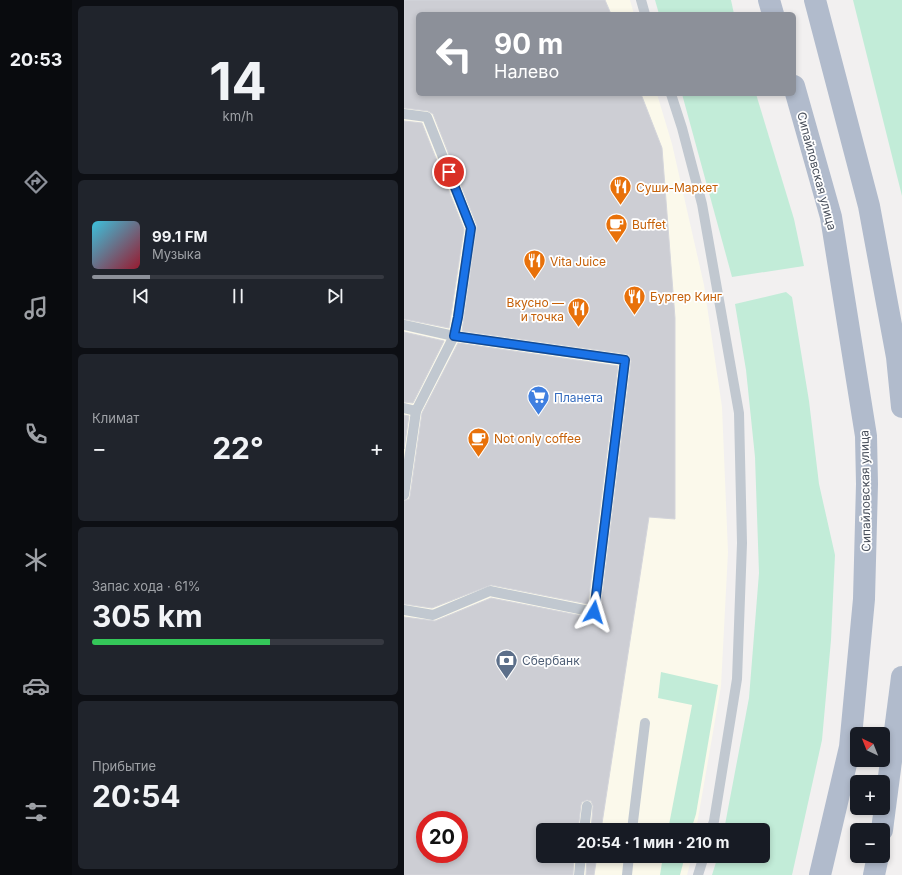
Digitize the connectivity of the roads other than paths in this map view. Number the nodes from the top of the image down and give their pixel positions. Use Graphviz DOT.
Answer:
graph roads {
  1 [pos="641,0"];
  2 [pos="769,0"];
  3 [pos="816,0"];
  4 [pos="644,12"];
  5 [pos="772,12"];
  6 [pos="796,93"];
  7 [pos="672,96"];
  8 [pos="404,114"];
  9 [pos="404,325"];
  10 [pos="454,336"];
  11 [pos="902,407"];
  12 [pos="404,408"];
  13 [pos="416,411"];
  14 [pos="404,495"];
  15 [pos="404,610"];
  16 [pos="902,677"];
  17 [pos="645,723"];
  18 [pos="587,806"];
  19 [pos="585,823"];
  20 [pos="633,823"];
  21 [pos="713,823"];
  22 [pos="883,823"];
  23 [pos="580,863"];
  24 [pos="628,863"];
  25 [pos="702,863"];
  26 [pos="877,863"];
  27 [pos="579,875"];
  28 [pos="627,875"];
  29 [pos="698,875"];
  30 [pos="820,875"];
  31 [pos="874,875"];
  1 -- 4 [label="lane"];
  2 -- 5 [label="main road"];
  3 -- 11 [label="main road"];
  6 -- 30 [label="main road, Сипайловская улица"];
  7 -- 21 [label="lane"];
  8 -- 10 [label="lane"];
  9 -- 10 [label="lane"];
  10 -- 13 [label="lane"];
  10 -- 15 [label="lane"];
  12 -- 13 [label="lane"];
  13 -- 14 [label="lane"];
  16 -- 22 [label="main road"];
  17 -- 20 [label="lane"];
  18 -- 19 [label="lane"];
  23 -- 27 [label="lane"];
  24 -- 28 [label="lane"];
  25 -- 29 [label="lane"];
  26 -- 31 [label="main road"];
}
